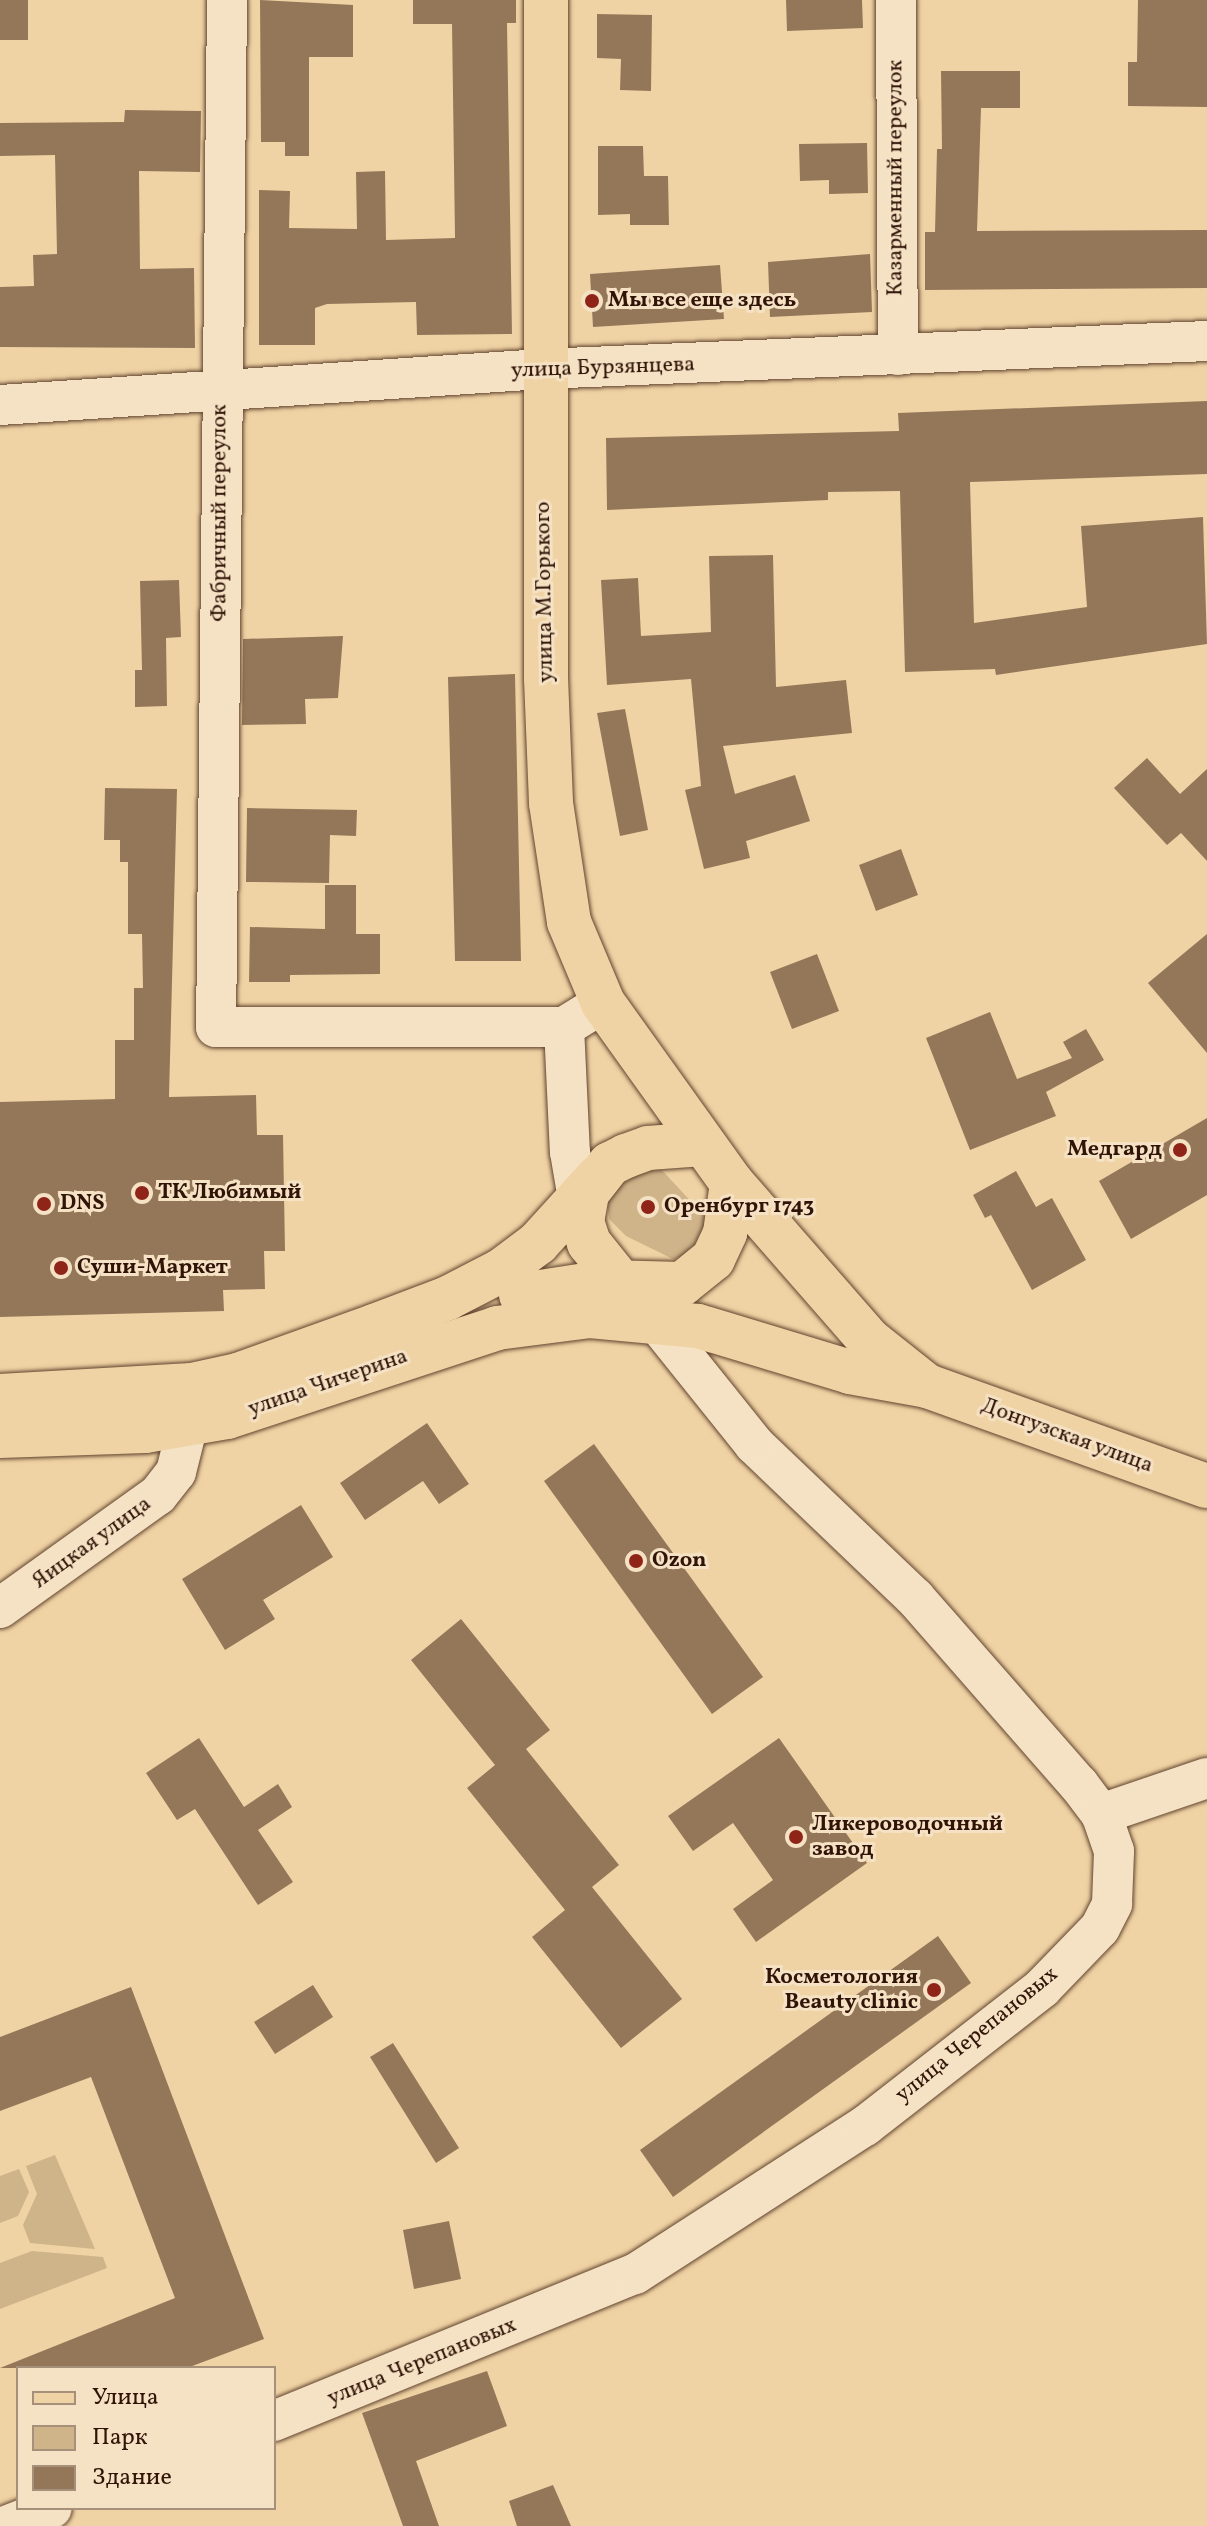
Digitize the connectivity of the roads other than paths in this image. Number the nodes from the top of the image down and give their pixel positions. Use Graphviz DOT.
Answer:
graph roads {
  1 [pos="227,0"];
  2 [pos="546,0"];
  3 [pos="896,0"];
  4 [pos="1207,341"];
  5 [pos="898,355"];
  6 [pos="542,369"];
  7 [pos="221,392"];
  8 [pos="0,405"];
  9 [pos="603,1003"];
  10 [pos="564,1027"];
  11 [pos="703,1144"];
  12 [pos="732,1183"];
  13 [pos="609,1248"];
  14 [pos="927,1386"];
  15 [pos="0,1396"];
  16 [pos="188,1424"];
  17 [pos="0,1436"];
  18 [pos="1207,1486"];
  19 [pos="0,1608"];
  20 [pos="1207,1778"];
  21 [pos="1101,1814"];
  22 [pos="276,2420"];
  23 [pos="47,2510"];
  24 [pos="6,2526"];
  1 -- 7 [label="street, Фабричный переулок"];
  2 -- 6 [label="main road, улица М.Горького"];
  3 -- 5 [label="street, Казарменный переулок"];
  4 -- 5 [label="street, улица Бурзянцева"];
  5 -- 6 [label="street, улица Бурзянцева"];
  6 -- 7 [label="street, улица Бурзянцева"];
  6 -- 9 [label="main road, улица М.Горького"];
  7 -- 8 [label="street, улица Бурзянцева"];
  7 -- 10 [label="street, Фабричный переулок"];
  9 -- 10 [label="street"];
  9 -- 11 [label="main road, улица М.Горького"];
  10 -- 13 [label="street"];
  11 -- 12 [label="main road"];
  11 -- 13 [label="main road"];
  12 -- 13 [label="main road"];
  12 -- 14 [label="main road"];
  13 -- 14 [label="main road"];
  13 -- 15 [label="main road, улица Чичерина"];
  13 -- 16 [label="main road, улица Чичерина"];
  13 -- 21 [label="street, улица Черепановых"];
  14 -- 18 [label="main road, Донгузская улица"];
  16 -- 17 [label="main road, улица Чичерина"];
  16 -- 19 [label="street, Яицкая улица"];
  20 -- 21 [label="street"];
  21 -- 22 [label="street, улица Черепановых"];
  23 -- 24 [label="street"];
}
